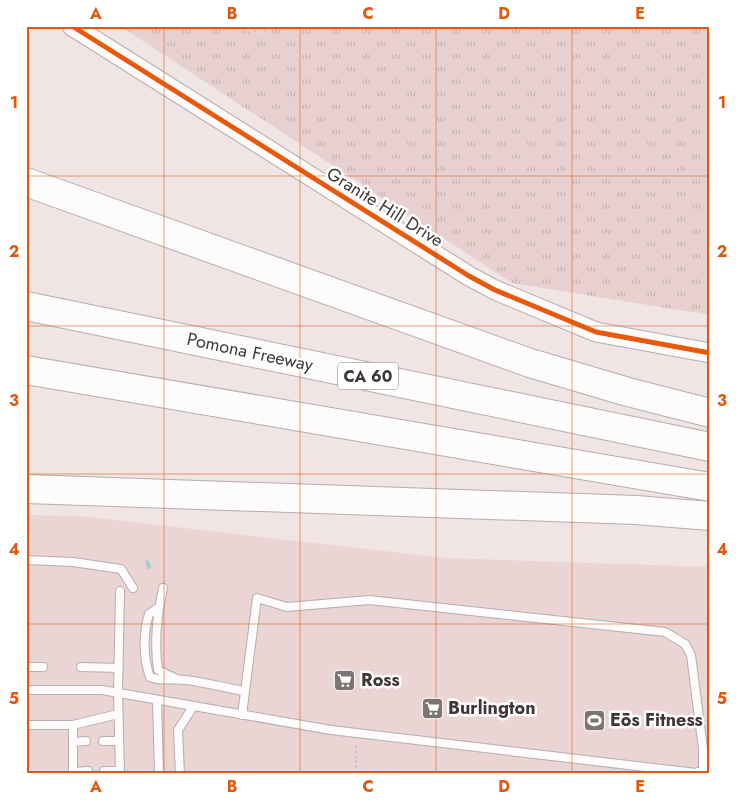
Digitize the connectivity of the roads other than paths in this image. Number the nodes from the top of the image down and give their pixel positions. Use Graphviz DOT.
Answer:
graph roads {
  1 [pos="72,26"];
  2 [pos="26,182"];
  3 [pos="26,306"];
  4 [pos="710,352"];
  5 [pos="26,370"];
  6 [pos="710,413"];
  7 [pos="710,446"];
  8 [pos="710,487"];
  9 [pos="26,489"];
  10 [pos="710,516"];
  11 [pos="26,560"];
  12 [pos="133,588"];
  13 [pos="163,588"];
  14 [pos="120,591"];
  15 [pos="26,667"];
  16 [pos="43,667"];
  17 [pos="81,667"];
  18 [pos="118,668"];
  19 [pos="26,690"];
  20 [pos="244,691"];
  21 [pos="118,693"];
  22 [pos="157,700"];
  23 [pos="193,707"];
  24 [pos="118,714"];
  25 [pos="242,715"];
  26 [pos="26,725"];
  27 [pos="73,725"];
  28 [pos="86,741"];
  29 [pos="103,741"];
  30 [pos="119,741"];
  31 [pos="73,742"];
  32 [pos="104,771"];
  33 [pos="88,772"];
  34 [pos="120,772"];
  35 [pos="73,773"];
  36 [pos="696,773"];
  37 [pos="159,774"];
  38 [pos="180,774"];
  1 -- 4 [label="street, Granite Hill Drive"];
  2 -- 6 [label="highway"];
  3 -- 7 [label="highway, Pomona Freeway / CA 60"];
  5 -- 8 [label="highway"];
  9 -- 10 [label="highway"];
  11 -- 12 [label="lane"];
  13 -- 20 [label="lane"];
  14 -- 18 [label="lane"];
  15 -- 16 [label="lane"];
  17 -- 18 [label="lane"];
  18 -- 21 [label="lane"];
  19 -- 21 [label="lane"];
  20 -- 25 [label="lane"];
  20 -- 36 [label="lane"];
  21 -- 22 [label="lane"];
  21 -- 24 [label="lane"];
  22 -- 23 [label="lane"];
  22 -- 37 [label="lane"];
  23 -- 25 [label="lane"];
  23 -- 38 [label="lane"];
  24 -- 27 [label="lane"];
  24 -- 30 [label="lane"];
  25 -- 36 [label="lane"];
  26 -- 27 [label="lane"];
  27 -- 31 [label="lane"];
  28 -- 31 [label="lane"];
  29 -- 30 [label="lane"];
  30 -- 34 [label="lane"];
  31 -- 35 [label="lane"];
  32 -- 34 [label="lane"];
  33 -- 35 [label="lane"];
}
